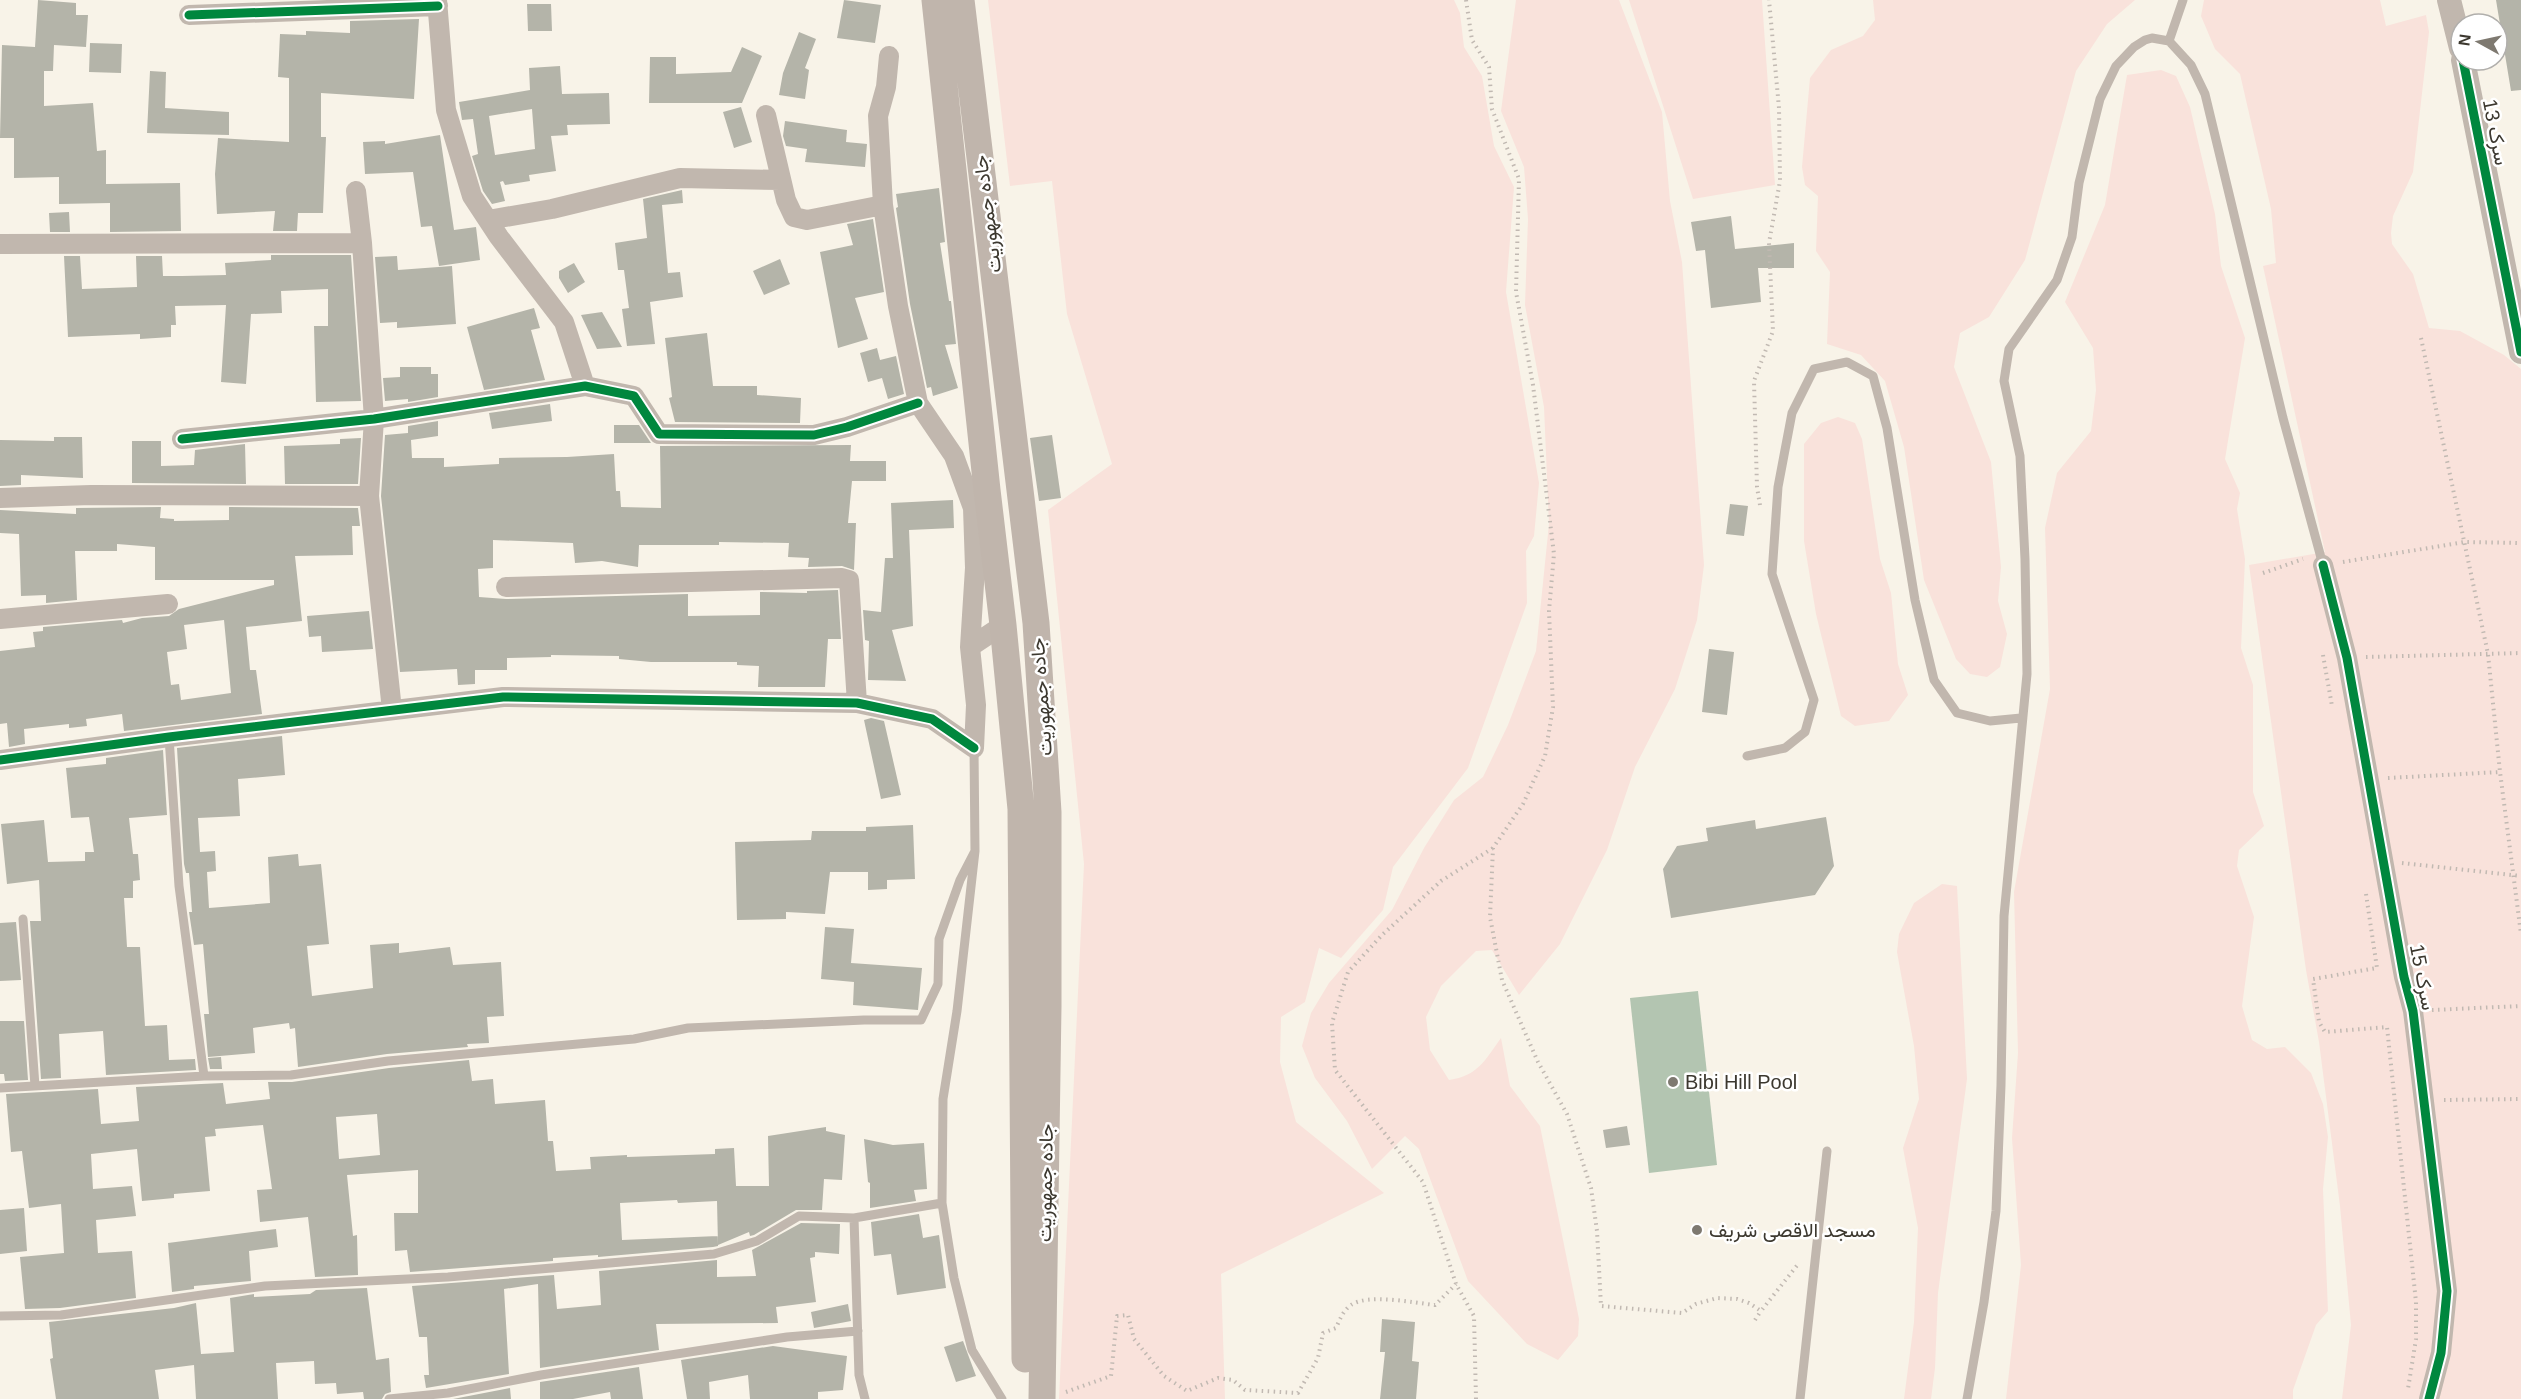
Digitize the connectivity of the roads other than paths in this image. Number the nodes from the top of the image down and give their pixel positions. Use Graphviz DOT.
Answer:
graph roads {
  1 [pos="935,0"];
  2 [pos="961,0"];
  3 [pos="2183,0"];
  4 [pos="437,3"];
  5 [pos="189,15"];
  6 [pos="2169,40"];
  7 [pos="890,56"];
  8 [pos="2465,72"];
  9 [pos="766,115"];
  10 [pos="782,180"];
  11 [pos="356,191"];
  12 [pos="883,205"];
  13 [pos="488,220"];
  14 [pos="362,243"];
  15 [pos="0,244"];
  16 [pos="2521,352"];
  17 [pos="585,386"];
  18 [pos="918,403"];
  19 [pos="374,419"];
  20 [pos="182,439"];
  21 [pos="369,496"];
  22 [pos="0,498"];
  23 [pos="2323,565"];
  24 [pos="506,587"];
  25 [pos="168,604"];
  26 [pos="0,619"];
  27 [pos="1004,625"];
  28 [pos="970,647"];
  29 [pos="857,703"];
  30 [pos="392,710"];
  31 [pos="2021,718"];
  32 [pos="169,737"];
  33 [pos="974,748"];
  34 [pos="1747,756"];
  35 [pos="0,760"];
  36 [pos="975,851"];
  37 [pos="23,920"];
  38 [pos="204,1076"];
  39 [pos="35,1086"];
  40 [pos="0,1088"];
  41 [pos="1827,1151"];
  42 [pos="942,1203"];
  43 [pos="854,1218"];
  44 [pos="0,1316"];
  45 [pos="858,1331"];
  46 [pos="1036,1398"];
  47 [pos="389,1399"];
  48 [pos="865,1399"];
  49 [pos="1002,1399"];
  50 [pos="1800,1399"];
  51 [pos="1966,1399"];
  52 [pos="2428,1399"];
  1 -- 27 [label="main road, جاده جمهوریت"];
  2 -- 46 [label="main road, جاده جمهوریت"];
  3 -- 6 [label="lane"];
  4 -- 5 [label="street"];
  4 -- 13 [label="street"];
  6 -- 23 [label="lane"];
  6 -- 31 [label="lane"];
  7 -- 12 [label="street"];
  8 -- 16 [label="street, سرک 13"];
  9 -- 10 [label="street"];
  10 -- 12 [label="street"];
  10 -- 13 [label="street"];
  11 -- 14 [label="street"];
  12 -- 18 [label="street"];
  13 -- 17 [label="street"];
  14 -- 15 [label="street"];
  14 -- 19 [label="street"];
  17 -- 18 [label="street"];
  17 -- 19 [label="street"];
  18 -- 28 [label="street"];
  19 -- 20 [label="street"];
  19 -- 21 [label="street"];
  21 -- 22 [label="street"];
  21 -- 30 [label="street"];
  23 -- 52 [label="street, سرک 15"];
  24 -- 29 [label="street"];
  25 -- 26 [label="street"];
  27 -- 28 [label="street"];
  27 -- 46 [label="main road, جاده جمهوریت"];
  28 -- 33 [label="street"];
  29 -- 30 [label="street"];
  29 -- 33 [label="street"];
  30 -- 32 [label="street"];
  31 -- 34 [label="lane"];
  31 -- 51 [label="lane"];
  32 -- 35 [label="street"];
  32 -- 38 [label="lane"];
  33 -- 36 [label="lane"];
  36 -- 38 [label="lane"];
  36 -- 42 [label="lane"];
  37 -- 39 [label="lane"];
  38 -- 39 [label="lane"];
  39 -- 40 [label="lane"];
  41 -- 50 [label="lane"];
  42 -- 43 [label="lane"];
  42 -- 49 [label="lane"];
  43 -- 44 [label="lane"];
  43 -- 45 [label="lane"];
  45 -- 47 [label="lane"];
  45 -- 48 [label="lane"];
}
